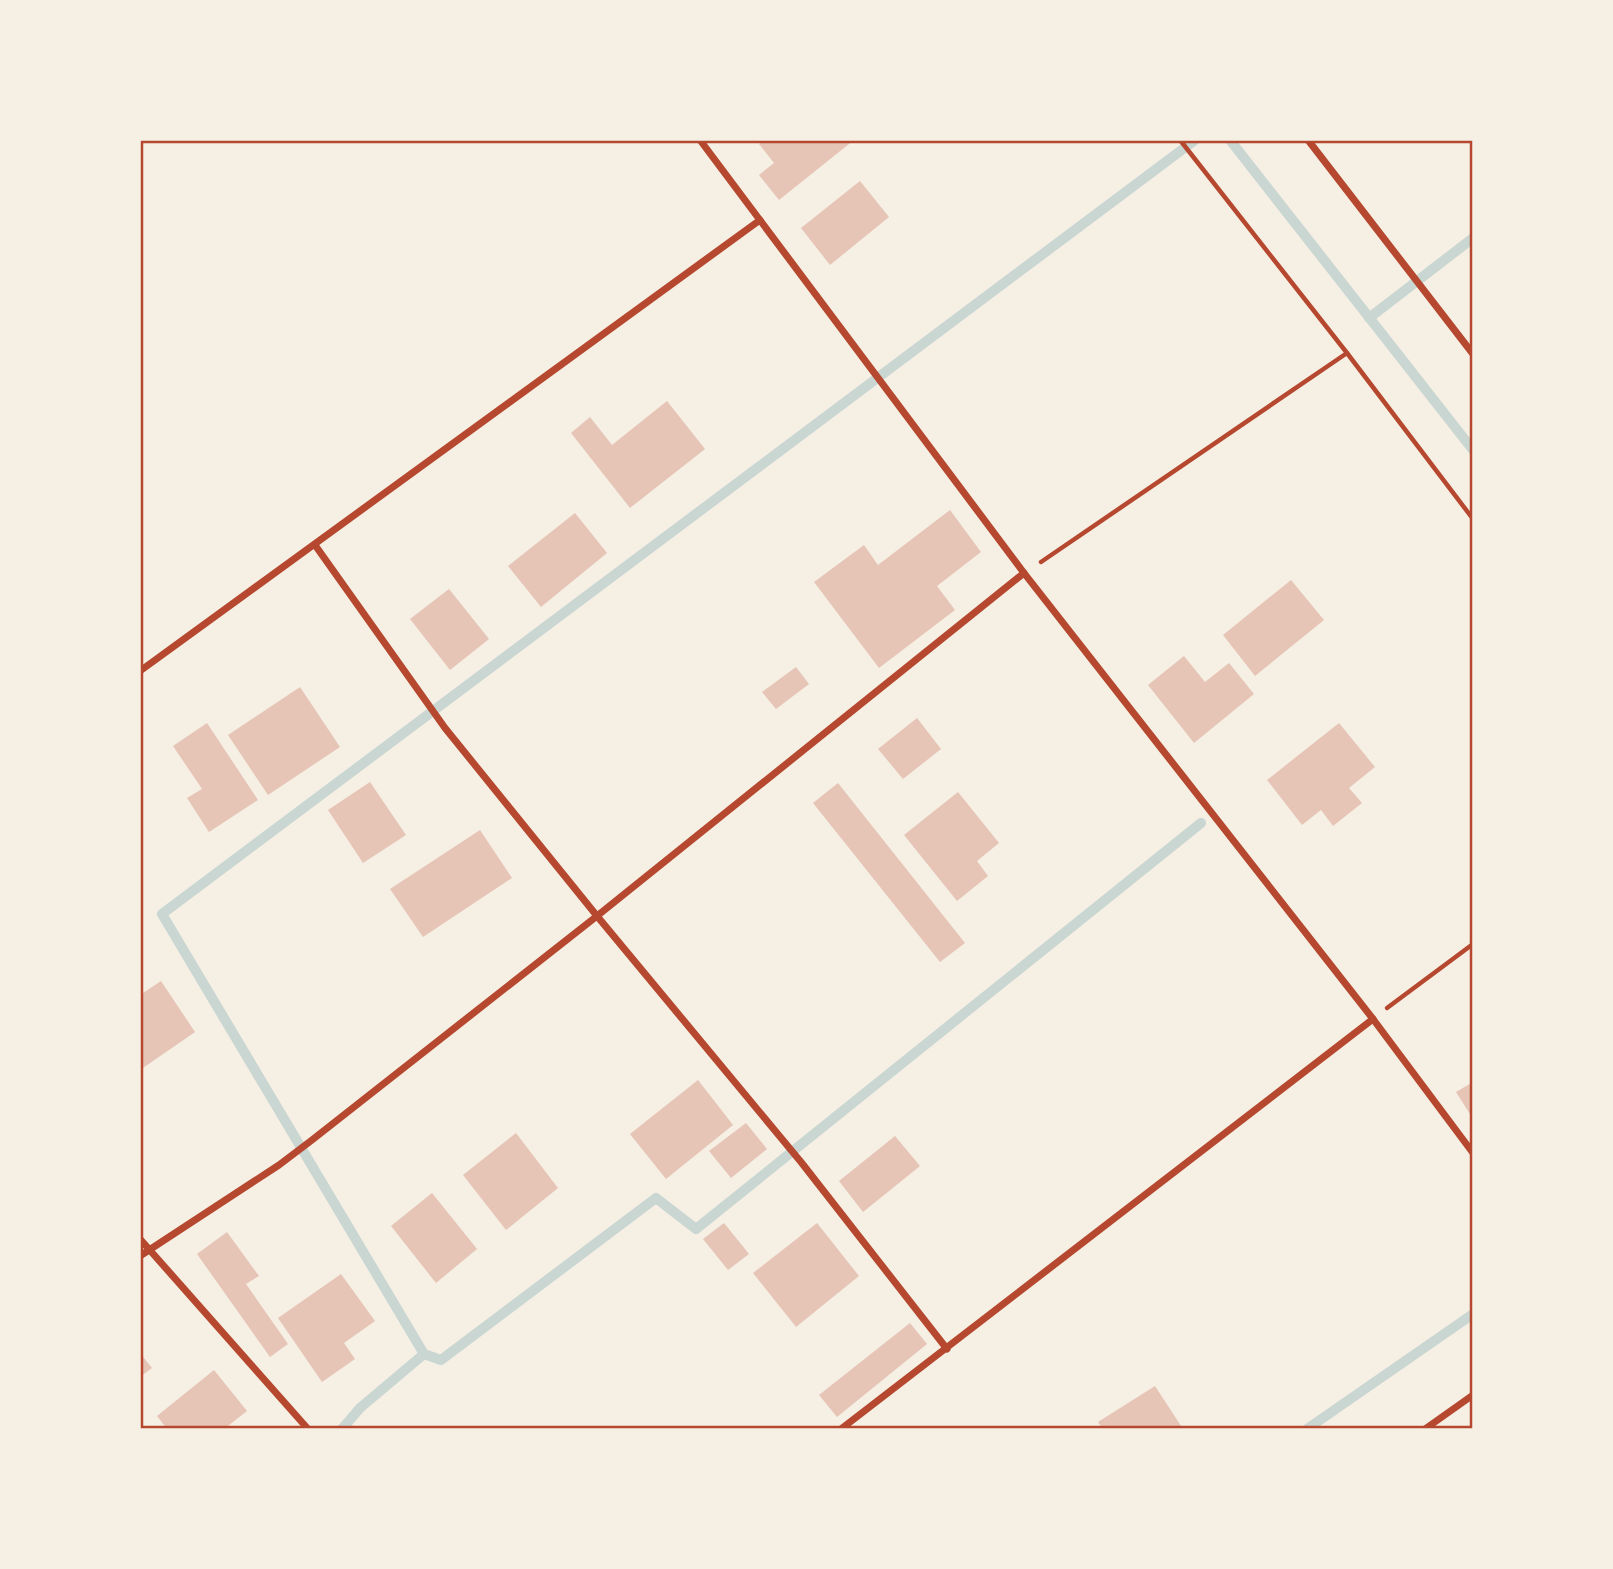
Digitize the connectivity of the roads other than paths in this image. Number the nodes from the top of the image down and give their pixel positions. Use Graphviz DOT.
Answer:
graph roads {
  1 [pos="699,140"];
  2 [pos="1308,140"];
  3 [pos="760,220"];
  4 [pos="1473,354"];
  5 [pos="315,545"];
  6 [pos="1024,573"];
  7 [pos="140,671"];
  8 [pos="597,916"];
  9 [pos="1373,1019"];
  10 [pos="1473,1153"];
  11 [pos="140,1238"];
  12 [pos="148,1249"];
  13 [pos="140,1256"];
  14 [pos="947,1349"];
  15 [pos="1473,1395"];
  16 [pos="308,1429"];
  17 [pos="841,1429"];
  18 [pos="1425,1429"];
  1 -- 3 [label="street"];
  2 -- 4 [label="street"];
  3 -- 5 [label="street"];
  3 -- 6 [label="street"];
  5 -- 7 [label="street"];
  5 -- 8 [label="street"];
  6 -- 8 [label="street"];
  6 -- 9 [label="street"];
  8 -- 12 [label="street"];
  8 -- 14 [label="street"];
  9 -- 10 [label="street"];
  9 -- 14 [label="street"];
  11 -- 12 [label="street"];
  12 -- 13 [label="street"];
  12 -- 16 [label="street"];
  14 -- 17 [label="street"];
  15 -- 18 [label="street"];
}
